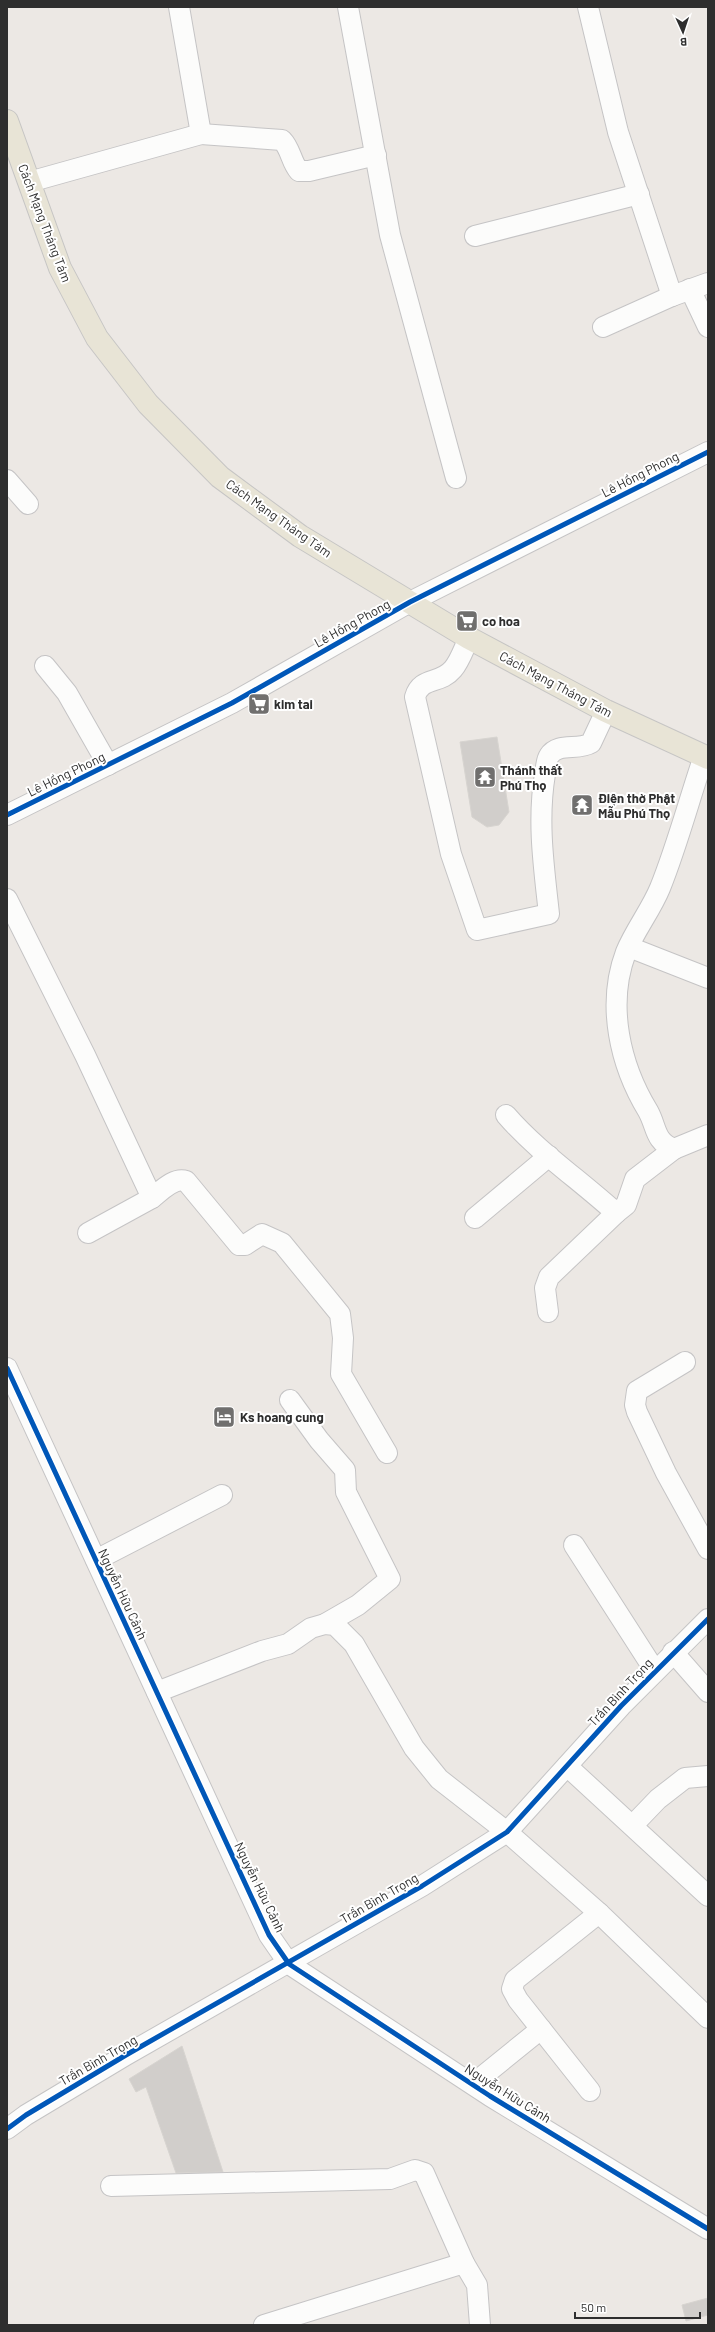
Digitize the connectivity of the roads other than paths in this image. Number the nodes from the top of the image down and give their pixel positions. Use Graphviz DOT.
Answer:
graph roads {
  1 [pos="179,7"];
  2 [pos="348,7"];
  3 [pos="588,7"];
  4 [pos="7,121"];
  5 [pos="201,134"];
  6 [pos="376,155"];
  7 [pos="29,182"];
  8 [pos="639,194"];
  9 [pos="475,236"];
  10 [pos="690,289"];
  11 [pos="603,327"];
  12 [pos="708,327"];
  13 [pos="708,452"];
  14 [pos="456,478"];
  15 [pos="7,480"];
  16 [pos="28,504"];
  17 [pos="410,602"];
  18 [pos="469,638"];
  19 [pos="45,666"];
  20 [pos="606,711"];
  21 [pos="706,757"];
  22 [pos="108,765"];
  23 [pos="7,815"];
  24 [pos="7,899"];
  25 [pos="629,947"];
  26 [pos="708,978"];
  27 [pos="506,1115"];
  28 [pos="708,1135"];
  29 [pos="674,1149"];
  30 [pos="549,1156"];
  31 [pos="152,1198"];
  32 [pos="616,1213"];
  33 [pos="475,1218"];
  34 [pos="88,1232"];
  35 [pos="548,1312"];
  36 [pos="685,1362"];
  37 [pos="7,1368"];
  38 [pos="290,1400"];
  39 [pos="387,1453"];
  40 [pos="222,1495"];
  41 [pos="574,1545"];
  42 [pos="708,1549"];
  43 [pos="96,1560"];
  44 [pos="708,1619"];
  45 [pos="325,1624"];
  46 [pos="673,1652"];
  47 [pos="655,1671"];
  48 [pos="157,1692"];
  49 [pos="708,1692"];
  50 [pos="567,1766"];
  51 [pos="708,1776"];
  52 [pos="633,1825"];
  53 [pos="507,1832"];
  54 [pos="708,1896"];
  55 [pos="598,1913"];
  56 [pos="289,1964"];
  57 [pos="708,2018"];
  58 [pos="541,2029"];
  59 [pos="473,2084"];
  60 [pos="590,2091"];
  61 [pos="7,2129"];
  62 [pos="111,2186"];
  63 [pos="706,2233"];
  64 [pos="464,2263"];
  65 [pos="264,2325"];
  66 [pos="480,2325"];
  1 -- 5 [label="street"];
  2 -- 6 [label="street"];
  3 -- 8 [label="street"];
  4 -- 7 [label="main road, Cách Mạng Tháng Tám"];
  5 -- 6 [label="street"];
  5 -- 7 [label="street"];
  6 -- 14 [label="street"];
  7 -- 17 [label="main road, Cách Mạng Tháng Tám"];
  8 -- 9 [label="street"];
  8 -- 10 [label="street"];
  10 -- 11 [label="street"];
  10 -- 12 [label="street"];
  13 -- 17 [label="street, Lê Hồng Phong"];
  15 -- 16 [label="street"];
  17 -- 18 [label="main road, Cách Mạng Tháng Tám"];
  17 -- 22 [label="street, Lê Hồng Phong"];
  18 -- 20 [label="main road, Cách Mạng Tháng Tám"];
  18 -- 20 [label="street"];
  19 -- 22 [label="street"];
  20 -- 21 [label="main road, Cách Mạng Tháng Tám"];
  21 -- 25 [label="street"];
  22 -- 23 [label="street, Lê Hồng Phong"];
  24 -- 31 [label="street"];
  25 -- 26 [label="street"];
  25 -- 29 [label="street"];
  27 -- 30 [label="street"];
  28 -- 29 [label="street"];
  29 -- 32 [label="street"];
  30 -- 32 [label="street"];
  30 -- 33 [label="street"];
  31 -- 34 [label="street"];
  31 -- 39 [label="street"];
  32 -- 35 [label="street"];
  36 -- 42 [label="street"];
  37 -- 43 [label="street, Nguyễn Hữu Cảnh"];
  38 -- 45 [label="street"];
  40 -- 43 [label="street"];
  41 -- 47 [label="street"];
  43 -- 48 [label="street, Nguyễn Hữu Cảnh"];
  44 -- 46 [label="street, Trần Bình Trọng"];
  45 -- 48 [label="street"];
  45 -- 53 [label="street"];
  46 -- 47 [label="street, Trần Bình Trọng"];
  46 -- 49 [label="street"];
  47 -- 50 [label="street, Trần Bình Trọng"];
  48 -- 56 [label="street, Nguyễn Hữu Cảnh"];
  50 -- 52 [label="street"];
  50 -- 53 [label="street, Trần Bình Trọng"];
  51 -- 52 [label="street"];
  52 -- 54 [label="street"];
  53 -- 55 [label="street"];
  53 -- 56 [label="street, Trần Bình Trọng"];
  55 -- 57 [label="street"];
  55 -- 58 [label="street"];
  56 -- 59 [label="street, Nguyễn Hữu Cảnh"];
  56 -- 61 [label="street, Trần Bình Trọng"];
  58 -- 59 [label="street"];
  58 -- 60 [label="street"];
  59 -- 63 [label="street, Nguyễn Hữu Cảnh"];
  62 -- 64 [label="street"];
  64 -- 65 [label="street"];
  64 -- 66 [label="street"];
}
